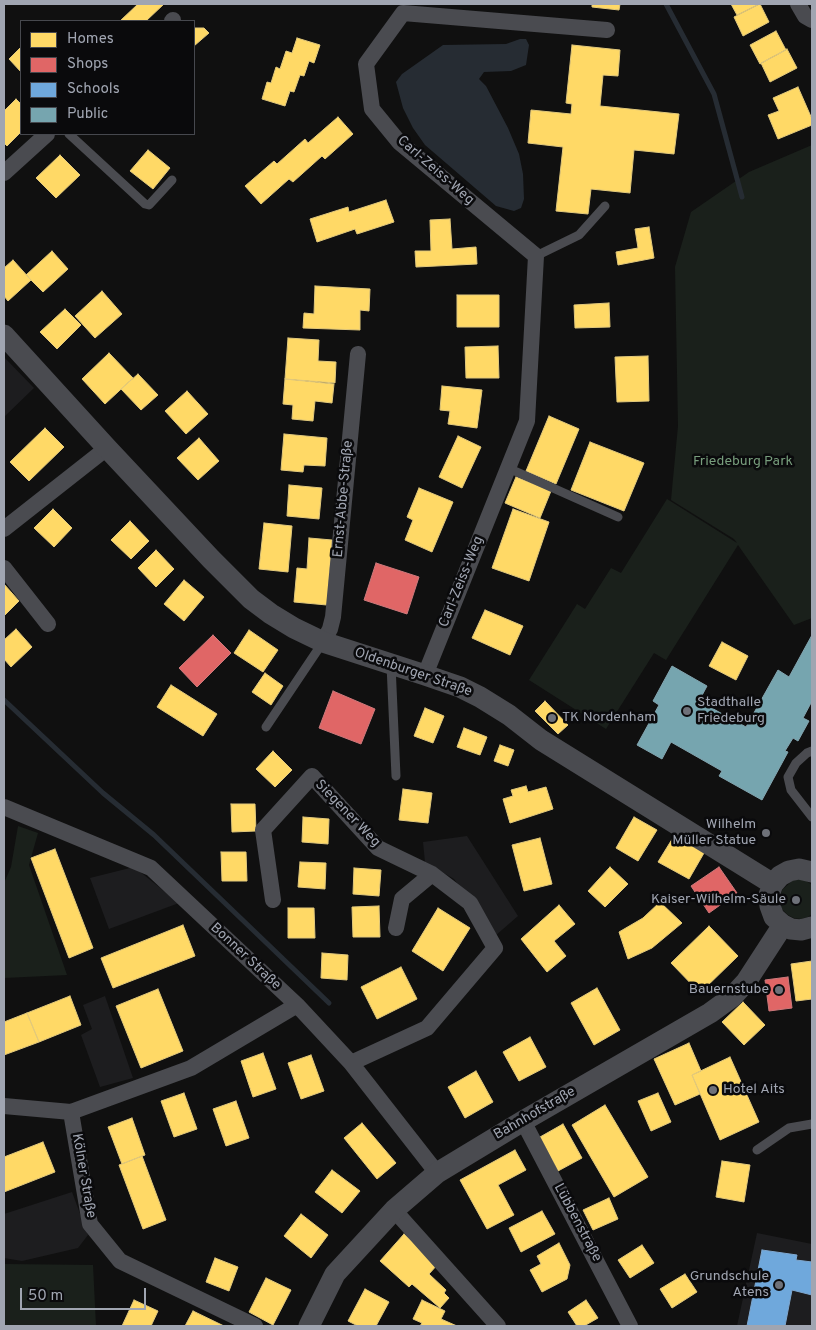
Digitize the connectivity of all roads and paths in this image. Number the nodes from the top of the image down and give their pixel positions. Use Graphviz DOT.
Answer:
graph roads {
  1 [pos="798,4"];
  2 [pos="812,20"];
  3 [pos="607,30"];
  4 [pos="46,135"];
  5 [pos="70,135"];
  6 [pos="4,173"];
  7 [pos="172,180"];
  8 [pos="605,206"];
  9 [pos="536,256"];
  10 [pos="4,335"];
  11 [pos="358,354"];
  12 [pos="106,448"];
  13 [pos="508,468"];
  14 [pos="618,517"];
  15 [pos="4,529"];
  16 [pos="4,568"];
  17 [pos="48,624"];
  18 [pos="323,642"];
  19 [pos="391,664"];
  20 [pos="425,675"];
  21 [pos="266,727"];
  22 [pos="812,751"];
  23 [pos="396,776"];
  24 [pos="4,806"];
  25 [pos="812,818"];
  26 [pos="811,868"];
  27 [pos="432,874"];
  28 [pos="773,884"];
  29 [pos="272,900"];
  30 [pos="782,925"];
  31 [pos="812,927"];
  32 [pos="396,928"];
  33 [pos="297,1005"];
  34 [pos="350,1063"];
  35 [pos="4,1106"];
  36 [pos="71,1112"];
  37 [pos="523,1121"];
  38 [pos="812,1124"];
  39 [pos="758,1150"];
  40 [pos="437,1172"];
  41 [pos="394,1210"];
  42 [pos="255,1326"];
  43 [pos="309,1326"];
  44 [pos="498,1326"];
  45 [pos="630,1326"];
  1 -- 2 [label="street"];
  3 -- 9 [label="street, Carl-Zeiss-Weg"];
  4 -- 6 [label="street"];
  5 -- 7 [label="lane"];
  8 -- 9 [label="lane"];
  9 -- 13 [label="street, Carl-Zeiss-Weg"];
  10 -- 12 [label="street, Oldenburger Straße"];
  11 -- 18 [label="street, Ernst-Abbe-Straße"];
  12 -- 15 [label="street"];
  12 -- 18 [label="street, Oldenburger Straße"];
  13 -- 14 [label="lane"];
  13 -- 20 [label="street, Carl-Zeiss-Weg"];
  16 -- 17 [label="street"];
  18 -- 19 [label="street, Oldenburger Straße"];
  18 -- 21 [label="lane"];
  19 -- 20 [label="street, Oldenburger Straße"];
  19 -- 23 [label="lane"];
  20 -- 28 [label="street, Oldenburger Straße"];
  22 -- 25 [label="lane"];
  24 -- 33 [label="street, Bonner Straße"];
  26 -- 28 [label="street"];
  27 -- 29 [label="street, Siegener Weg"];
  27 -- 32 [label="street"];
  27 -- 34 [label="street, Siegener Weg"];
  28 -- 30 [label="street"];
  30 -- 31 [label="street"];
  30 -- 37 [label="street, Bahnhofstraße"];
  33 -- 34 [label="street, Bonner Straße"];
  33 -- 36 [label="street"];
  34 -- 40 [label="street, Bonner Straße"];
  35 -- 36 [label="street"];
  36 -- 42 [label="street, Kölner Straße"];
  37 -- 40 [label="street, Bahnhofstraße"];
  37 -- 45 [label="street, Lübbenstraße"];
  38 -- 39 [label="lane"];
  40 -- 41 [label="street, Bahnhofstraße"];
  41 -- 43 [label="street, Bahnhofstraße"];
  41 -- 44 [label="street"];
}
